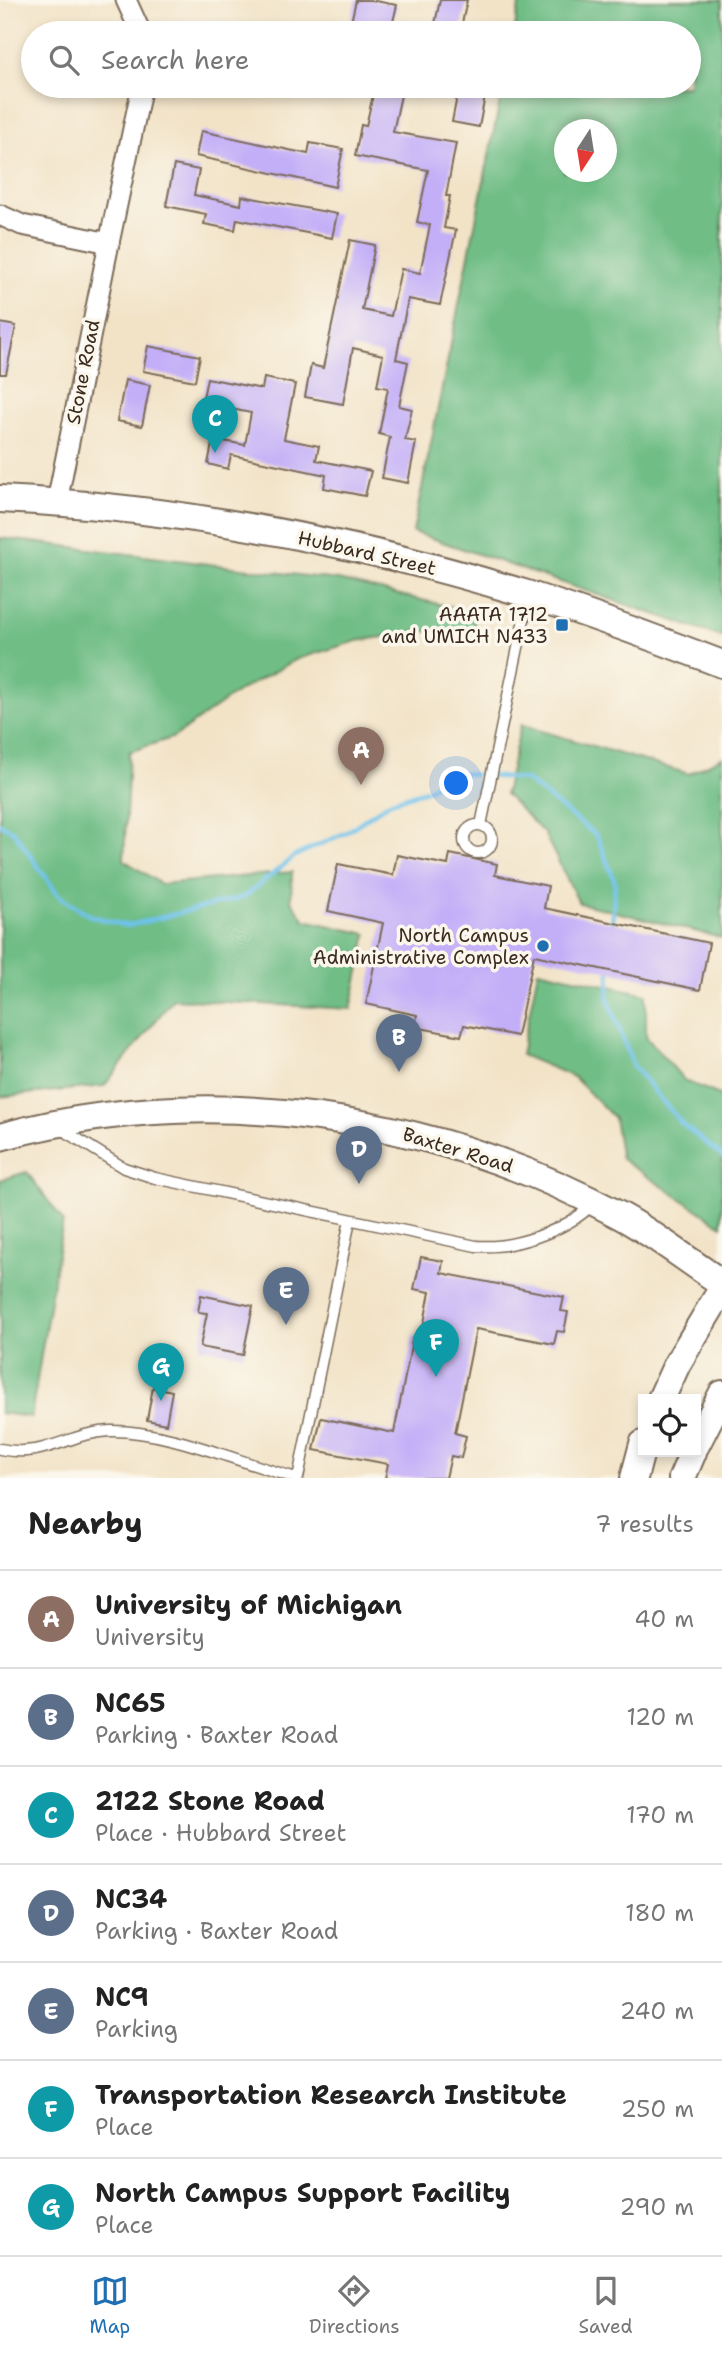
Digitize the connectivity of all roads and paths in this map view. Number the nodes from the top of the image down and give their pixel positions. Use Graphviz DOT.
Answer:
graph roads {
  1 [pos="126,0"];
  2 [pos="136,21"];
  3 [pos="139,98"];
  4 [pos="0,215"];
  5 [pos="109,243"];
  6 [pos="0,499"];
  7 [pos="57,502"];
  8 [pos="529,595"];
  9 [pos="722,664"];
  10 [pos="481,825"];
  11 [pos="54,1124"];
  12 [pos="0,1137"];
  13 [pos="595,1202"];
  14 [pos="350,1220"];
  15 [pos="722,1283"];
  16 [pos="722,1289"];
  17 [pos="663,1394"];
  18 [pos="722,1394"];
  19 [pos="701,1436"];
  20 [pos="0,1448"];
  21 [pos="640,1457"];
  22 [pos="691,1457"];
  23 [pos="298,1478"];
  24 [pos="634,1478"];
  25 [pos="682,1478"];
  1 -- 2 [label="street"];
  3 -- 5 [label="street, Stone Road"];
  4 -- 5 [label="street"];
  5 -- 7 [label="street, Stone Road"];
  6 -- 7 [label="street, Hubbard Street"];
  7 -- 8 [label="street, Hubbard Street"];
  8 -- 9 [label="street, Hubbard Street"];
  8 -- 10 [label="lane"];
  11 -- 12 [label="street, Baxter Road"];
  11 -- 13 [label="street, Baxter Road"];
  11 -- 14 [label="lane"];
  13 -- 14 [label="lane"];
  13 -- 15 [label="street, Baxter Road"];
  14 -- 23 [label="lane"];
  16 -- 17 [label="street"];
  18 -- 19 [label="street"];
  20 -- 23 [label="lane"];
  21 -- 24 [label="street"];
  22 -- 25 [label="street"];
}
